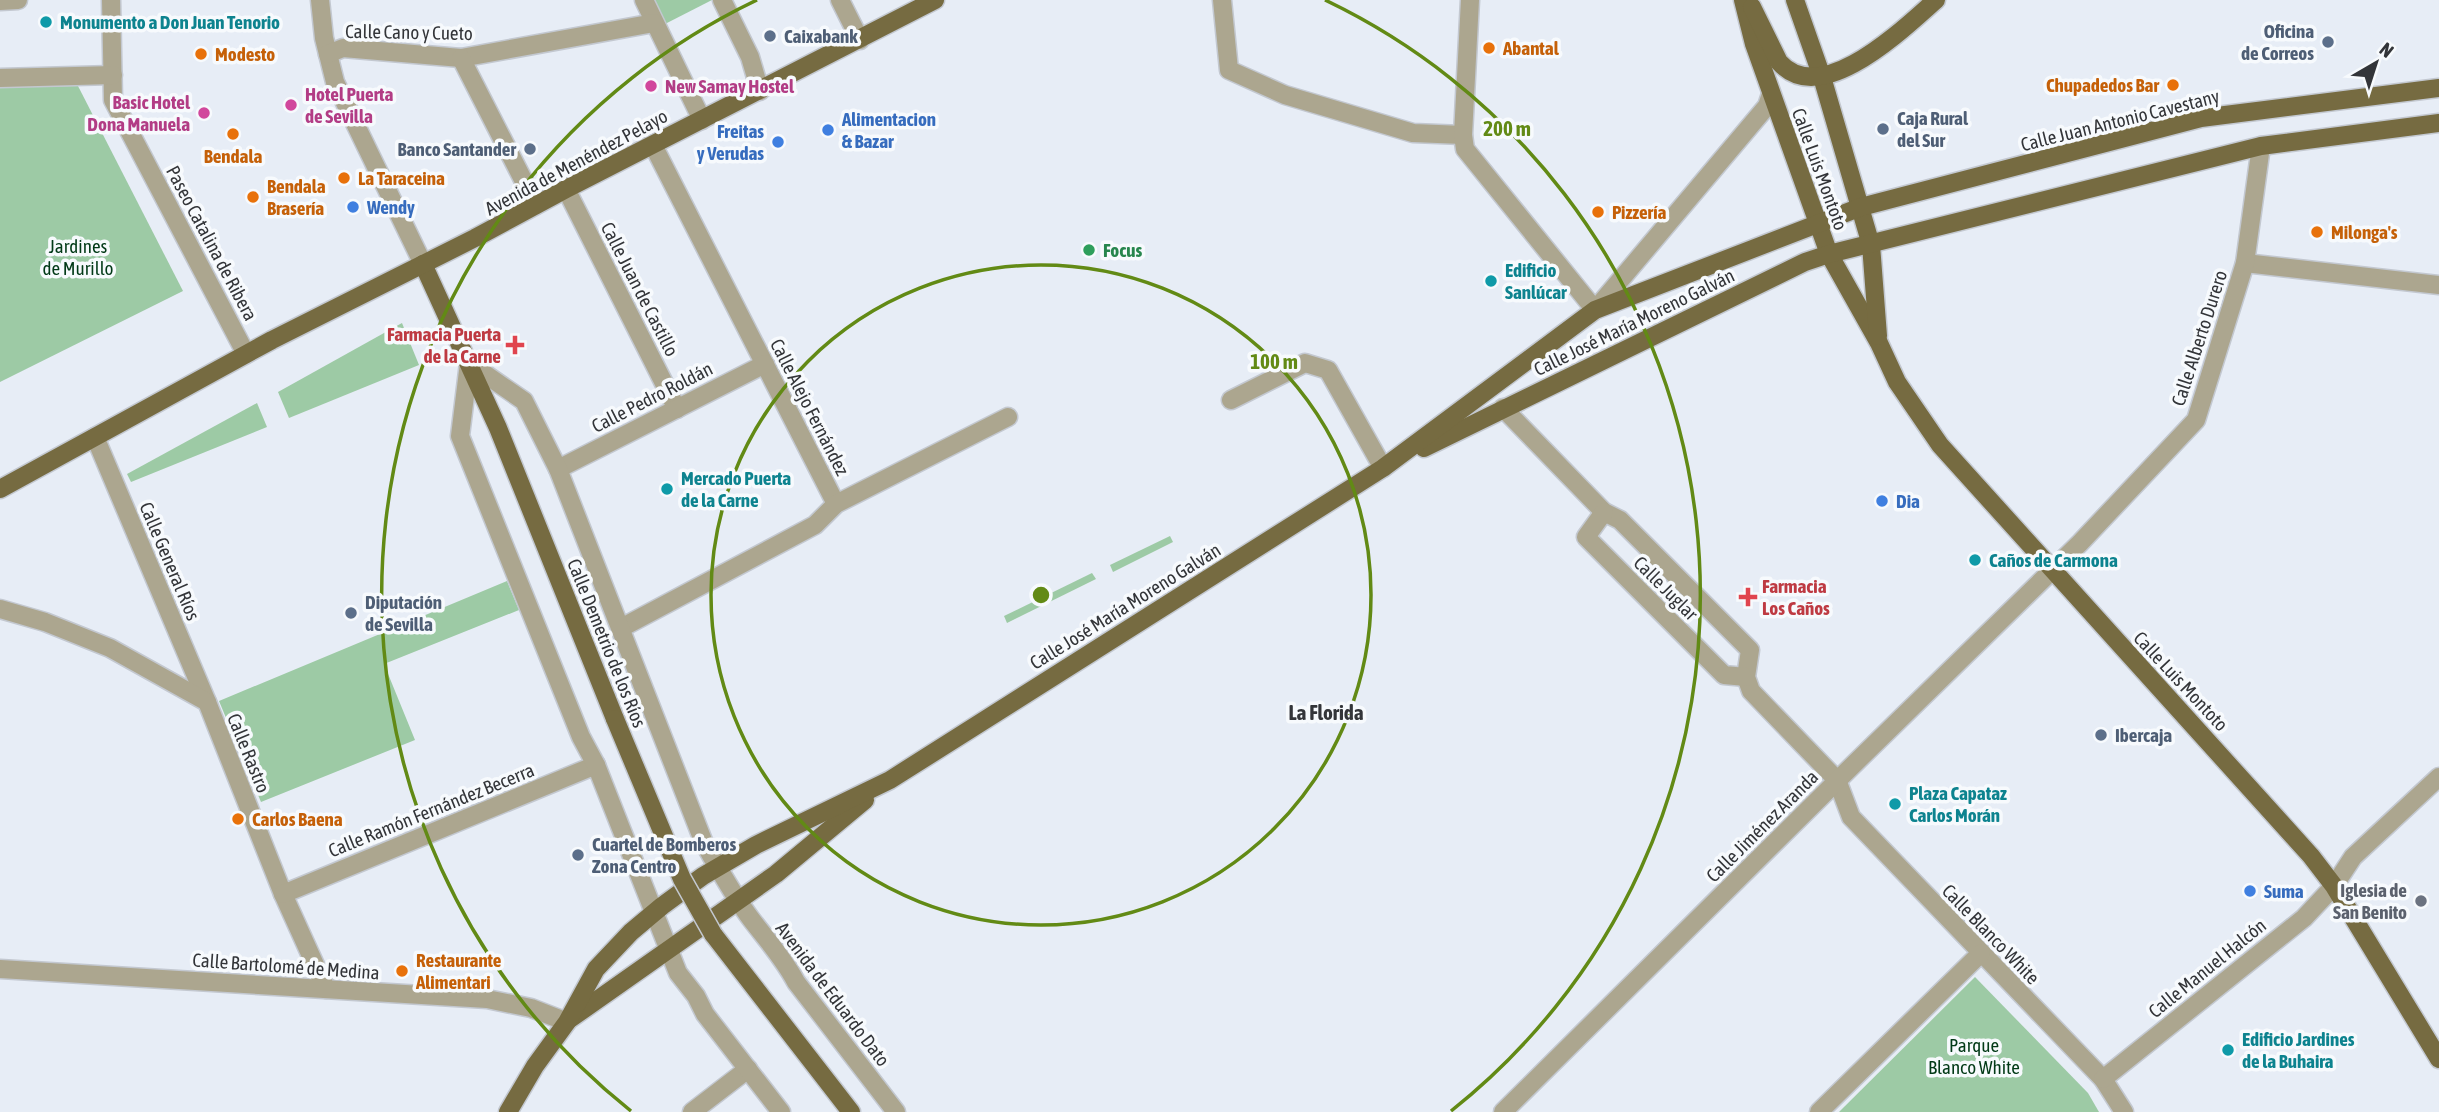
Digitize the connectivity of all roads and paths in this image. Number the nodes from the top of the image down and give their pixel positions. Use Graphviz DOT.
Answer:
graph roads {
  1 [pos="18,0"];
  2 [pos="111,0"];
  3 [pos="320,0"];
  4 [pos="644,0"];
  5 [pos="722,0"];
  6 [pos="840,0"];
  7 [pos="935,0"];
  8 [pos="1222,0"];
  9 [pos="1470,0"];
  10 [pos="1743,0"];
  11 [pos="1748,0"];
  12 [pos="1795,0"];
  13 [pos="1936,0"];
  14 [pos="0,1"];
  15 [pos="654,23"];
  16 [pos="860,40"];
  17 [pos="328,54"];
  18 [pos="461,58"];
  19 [pos="113,75"];
  20 [pos="1822,77"];
  21 [pos="0,78"];
  22 [pos="2439,88"];
  23 [pos="760,91"];
  24 [pos="1771,94"];
  25 [pos="702,120"];
  26 [pos="2439,122"];
  27 [pos="1463,135"];
  28 [pos="653,145"];
  29 [pos="2261,146"];
  30 [pos="566,189"];
  31 [pos="536,205"];
  32 [pos="1861,207"];
  33 [pos="1817,223"];
  34 [pos="1871,245"];
  35 [pos="1829,254"];
  36 [pos="2245,263"];
  37 [pos="423,264"];
  38 [pos="2439,285"];
  39 [pos="1595,310"];
  40 [pos="1879,343"];
  41 [pos="246,354"];
  42 [pos="469,363"];
  43 [pos="765,364"];
  44 [pos="1231,400"];
  45 [pos="1503,408"];
  46 [pos="677,409"];
  47 [pos="1008,417"];
  48 [pos="95,437"];
  49 [pos="558,468"];
  50 [pos="1383,468"];
  51 [pos="0,489"];
  52 [pos="836,504"];
  53 [pos="1604,512"];
  54 [pos="2051,570"];
  55 [pos="0,609"];
  56 [pos="621,628"];
  57 [pos="1746,677"];
  58 [pos="207,702"];
  59 [pos="596,765"];
  60 [pos="2439,777"];
  61 [pos="890,780"];
  62 [pos="1837,780"];
  63 [pos="718,868"];
  64 [pos="2334,886"];
  65 [pos="283,894"];
  66 [pos="738,901"];
  67 [pos="655,911"];
  68 [pos="710,928"];
  69 [pos="670,949"];
  70 [pos="1981,953"];
  71 [pos="654,961"];
  72 [pos="0,969"];
  73 [pos="678,973"];
  74 [pos="326,989"];
  75 [pos="567,1022"];
  76 [pos="2439,1059"];
  77 [pos="748,1069"];
  78 [pos="2103,1079"];
  79 [pos="508,1112"];
  80 [pos="692,1112"];
  81 [pos="781,1112"];
  82 [pos="850,1112"];
  83 [pos="896,1112"];
  84 [pos="1503,1112"];
  85 [pos="1818,1112"];
  86 [pos="2124,1112"];
  1 -- 14 [label="street"];
  2 -- 19 [label="street, Paseo Catalina de Ribera"];
  3 -- 17 [label="street"];
  4 -- 15 [label="street"];
  5 -- 23 [label="street"];
  6 -- 16 [label="street"];
  7 -- 16 [label="main road, Avenida de Menéndez Pelayo"];
  8 -- 27 [label="street"];
  9 -- 27 [label="street"];
  10 -- 24 [label="main road, Calle Luis Montoto"];
  11 -- 20 [label="main road"];
  12 -- 20 [label="main road, Calle Luis Montoto"];
  13 -- 20 [label="main road"];
  15 -- 18 [label="street, Calle Cano y Cueto"];
  15 -- 25 [label="street"];
  16 -- 23 [label="main road, Avenida de Menéndez Pelayo"];
  17 -- 18 [label="street, Calle Cano y Cueto"];
  17 -- 37 [label="street"];
  18 -- 31 [label="street"];
  19 -- 21 [label="street"];
  19 -- 41 [label="street, Paseo Catalina de Ribera"];
  20 -- 32 [label="main road, Calle Luis Montoto"];
  22 -- 32 [label="main road, Calle Juan Antonio Cavestany"];
  23 -- 25 [label="main road, Avenida de Menéndez Pelayo"];
  24 -- 33 [label="main road, Calle Luis Montoto"];
  24 -- 39 [label="street, Calle José María Moreno Galván"];
  25 -- 28 [label="main road, Avenida de Menéndez Pelayo"];
  26 -- 29 [label="main road"];
  27 -- 39 [label="street"];
  28 -- 30 [label="main road, Avenida de Menéndez Pelayo"];
  28 -- 43 [label="street, Calle Alejo Fernández"];
  29 -- 34 [label="main road"];
  29 -- 36 [label="street, Calle Alberto Durero"];
  30 -- 31 [label="main road, Avenida de Menéndez Pelayo"];
  30 -- 46 [label="street, Calle Juan de Castillo"];
  31 -- 37 [label="main road, Avenida de Menéndez Pelayo"];
  32 -- 33 [label="main road, Calle Juan Antonio Cavestany"];
  32 -- 34 [label="main road, Calle Luis Montoto"];
  33 -- 35 [label="main road, Calle Luis Montoto"];
  33 -- 39 [label="main road, Calle José María Moreno Galván"];
  34 -- 35 [label="main road"];
  34 -- 40 [label="main road, Calle Luis Montoto"];
  35 -- 40 [label="main road, Calle Luis Montoto"];
  35 -- 45 [label="main road, Calle José María Moreno Galván"];
  36 -- 38 [label="street"];
  36 -- 54 [label="street, Calle Alberto Durero"];
  37 -- 41 [label="main road, Avenida de Menéndez Pelayo"];
  37 -- 42 [label="main road, Calle Demetrio de los Ríos"];
  39 -- 50 [label="main road, Calle José María Moreno Galván"];
  40 -- 54 [label="main road, Calle Luis Montoto"];
  41 -- 48 [label="main road"];
  42 -- 49 [label="street, Calle Demetrio de los Ríos"];
  42 -- 59 [label="street"];
  42 -- 68 [label="main road, Calle Demetrio de los Ríos, bridge"];
  43 -- 46 [label="street, Calle Pedro Roldán"];
  43 -- 52 [label="street, Calle Alejo Fernández"];
  44 -- 50 [label="street"];
  45 -- 50 [label="main road, Calle José María Moreno Galván"];
  45 -- 53 [label="street, Calle Juglar"];
  46 -- 49 [label="street, Calle Pedro Roldán"];
  47 -- 52 [label="street"];
  48 -- 51 [label="main road"];
  48 -- 58 [label="street, Calle General Ríos"];
  49 -- 56 [label="street, Calle Demetrio de los Ríos"];
  50 -- 61 [label="main road, Calle José María Moreno Galván"];
  52 -- 56 [label="street, Calle Alejo Fernández"];
  53 -- 57 [label="street, Calle Juglar"];
  53 -- 57 [label="street, Calle Juglar"];
  54 -- 62 [label="street, Calle Jiménez Aranda"];
  54 -- 64 [label="main road, Calle Luis Montoto"];
  55 -- 58 [label="street, Calle Rastro"];
  56 -- 63 [label="street, Calle Demetrio de los Ríos"];
  57 -- 62 [label="street"];
  58 -- 65 [label="street, Calle Rastro"];
  59 -- 65 [label="street, Calle Ramón Fernández Becerra"];
  59 -- 67 [label="street"];
  60 -- 64 [label="street, Calle Manuel Halcón"];
  61 -- 63 [label="main road, Calle José María Moreno Galván"];
  61 -- 66 [label="main road, Calle José María Moreno Galván"];
  62 -- 70 [label="street, Calle Blanco White"];
  62 -- 84 [label="street, Calle Jiménez Aranda"];
  63 -- 66 [label="street, Calle Demetrio de los Ríos"];
  63 -- 67 [label="main road, Calle José María Moreno Galván"];
  64 -- 76 [label="main road, Calle Luis Montoto"];
  64 -- 78 [label="street, Calle Manuel Halcón"];
  65 -- 74 [label="street, Calle Rastro"];
  66 -- 68 [label="main road, Calle José María Moreno Galván"];
  66 -- 83 [label="street, Avenida de Eduardo Dato"];
  67 -- 69 [label="street"];
  67 -- 75 [label="main road, Calle José María Moreno Galván"];
  68 -- 69 [label="main road, Calle José María Moreno Galván"];
  68 -- 82 [label="main road"];
  69 -- 71 [label="main road, Calle José María Moreno Galván"];
  69 -- 73 [label="street"];
  70 -- 78 [label="street, Calle Blanco White"];
  70 -- 85 [label="street"];
  71 -- 73 [label="street"];
  71 -- 75 [label="main road, Calle José María Moreno Galván"];
  72 -- 74 [label="street, Calle Bartolomé de Medina"];
  73 -- 77 [label="street"];
  74 -- 75 [label="street, Calle Bartolomé de Medina"];
  75 -- 79 [label="main road"];
  77 -- 80 [label="street"];
  77 -- 81 [label="street"];
  78 -- 86 [label="street, Calle Blanco White"];
}
